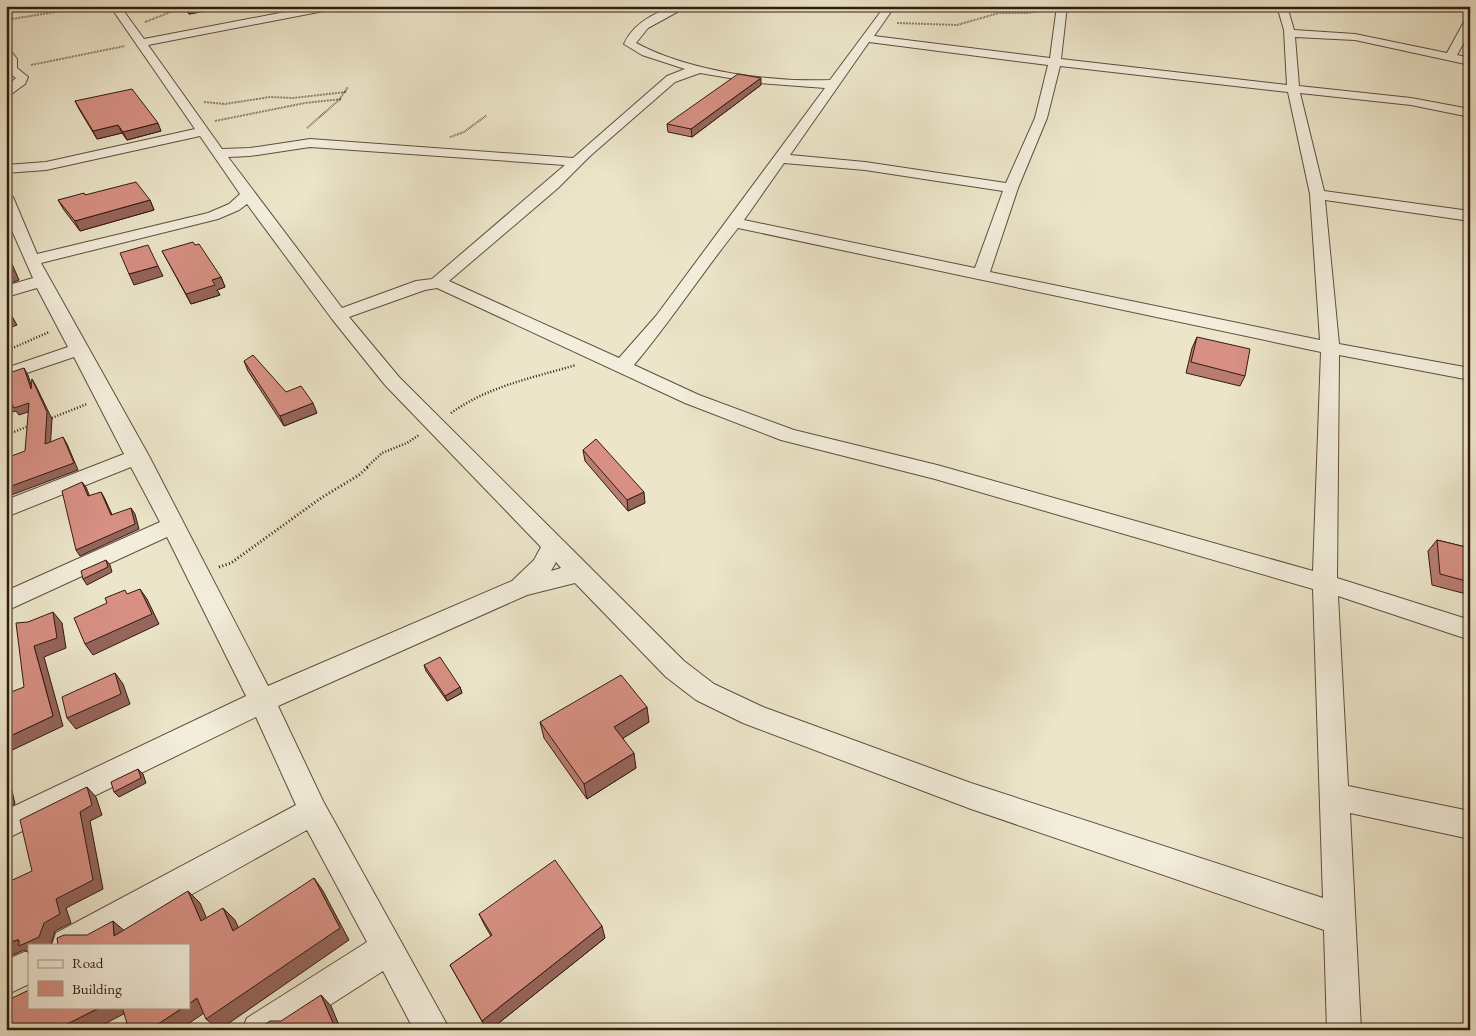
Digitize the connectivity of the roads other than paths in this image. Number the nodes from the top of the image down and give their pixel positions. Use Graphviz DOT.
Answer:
graph roads {
  1 [pos="115,6"];
  2 [pos="334,6"];
  3 [pos="683,6"];
  4 [pos="890,6"];
  5 [pos="1282,6"];
  6 [pos="1062,7"];
  7 [pos="1470,20"];
  8 [pos="1290,34"];
  9 [pos="136,37"];
  10 [pos="868,39"];
  11 [pos="6,52"];
  12 [pos="1450,57"];
  13 [pos="1055,62"];
  14 [pos="1470,62"];
  15 [pos="700,69"];
  16 [pos="832,84"];
  17 [pos="1293,88"];
  18 [pos="6,94"];
  19 [pos="1470,113"];
  20 [pos="202,128"];
  21 [pos="780,158"];
  22 [pos="225,160"];
  23 [pos="576,162"];
  24 [pos="46,166"];
  25 [pos="6,168"];
  26 [pos="1011,188"];
  27 [pos="1317,194"];
  28 [pos="7,195"];
  29 [pos="248,195"];
  30 [pos="213,216"];
  31 [pos="264,216"];
  32 [pos="1470,216"];
  33 [pos="734,223"];
  34 [pos="21,248"];
  35 [pos="982,274"];
  36 [pos="42,281"];
  37 [pos="437,283"];
  38 [pos="6,292"];
  39 [pos="338,315"];
  40 [pos="1330,348"];
  41 [pos="79,349"];
  42 [pos="622,367"];
  43 [pos="6,374"];
  44 [pos="1470,374"];
  45 [pos="138,456"];
  46 [pos="6,508"];
  47 [pos="174,525"];
  48 [pos="554,544"];
  49 [pos="582,572"];
  50 [pos="1325,583"];
  51 [pos="521,587"];
  52 [pos="6,602"];
  53 [pos="1470,630"];
  54 [pos="262,701"];
  55 [pos="1335,797"];
  56 [pos="313,811"];
  57 [pos="6,825"];
  58 [pos="1470,825"];
  59 [pos="1338,919"];
  60 [pos="70,944"];
  61 [pos="388,948"];
  62 [pos="28,967"];
  63 [pos="6,978"];
  64 [pos="259,1030"];
  65 [pos="433,1030"];
  66 [pos="1344,1030"];
  1 -- 9 [label="street"];
  2 -- 9 [label="street"];
  3 -- 15 [label="street"];
  4 -- 10 [label="street"];
  5 -- 8 [label="street"];
  6 -- 13 [label="street"];
  7 -- 12 [label="street"];
  8 -- 12 [label="street"];
  8 -- 17 [label="street"];
  9 -- 20 [label="street"];
  10 -- 13 [label="street"];
  10 -- 16 [label="street"];
  11 -- 18 [label="street"];
  12 -- 14 [label="street"];
  13 -- 17 [label="street"];
  13 -- 26 [label="street"];
  15 -- 16 [label="street"];
  15 -- 23 [label="street"];
  16 -- 21 [label="street"];
  17 -- 19 [label="street"];
  17 -- 27 [label="street"];
  20 -- 22 [label="street"];
  20 -- 24 [label="street"];
  21 -- 26 [label="street"];
  21 -- 33 [label="street"];
  22 -- 23 [label="street"];
  22 -- 29 [label="street"];
  23 -- 37 [label="street"];
  24 -- 25 [label="street"];
  24 -- 28 [label="street"];
  26 -- 35 [label="street"];
  27 -- 32 [label="street"];
  27 -- 40 [label="street"];
  28 -- 34 [label="street"];
  29 -- 30 [label="street"];
  29 -- 31 [label="street"];
  30 -- 31 [label="street"];
  30 -- 34 [label="street"];
  31 -- 39 [label="street"];
  33 -- 35 [label="street"];
  33 -- 42 [label="street"];
  34 -- 36 [label="street"];
  35 -- 40 [label="street"];
  36 -- 38 [label="street"];
  36 -- 41 [label="street"];
  37 -- 39 [label="street"];
  37 -- 42 [label="street"];
  39 -- 48 [label="street"];
  40 -- 44 [label="street"];
  40 -- 50 [label="street"];
  41 -- 43 [label="street"];
  41 -- 45 [label="street"];
  42 -- 50 [label="street"];
  45 -- 46 [label="street"];
  45 -- 47 [label="street"];
  47 -- 52 [label="street"];
  47 -- 54 [label="street"];
  48 -- 49 [label="street"];
  48 -- 51 [label="street"];
  49 -- 51 [label="street"];
  49 -- 59 [label="street"];
  50 -- 53 [label="street"];
  50 -- 55 [label="street"];
  51 -- 54 [label="street"];
  54 -- 56 [label="street"];
  54 -- 57 [label="street"];
  55 -- 58 [label="street"];
  55 -- 59 [label="street"];
  56 -- 60 [label="street"];
  56 -- 61 [label="street"];
  59 -- 66 [label="street"];
  61 -- 64 [label="street"];
  61 -- 65 [label="street"];
  62 -- 63 [label="street"];
}
